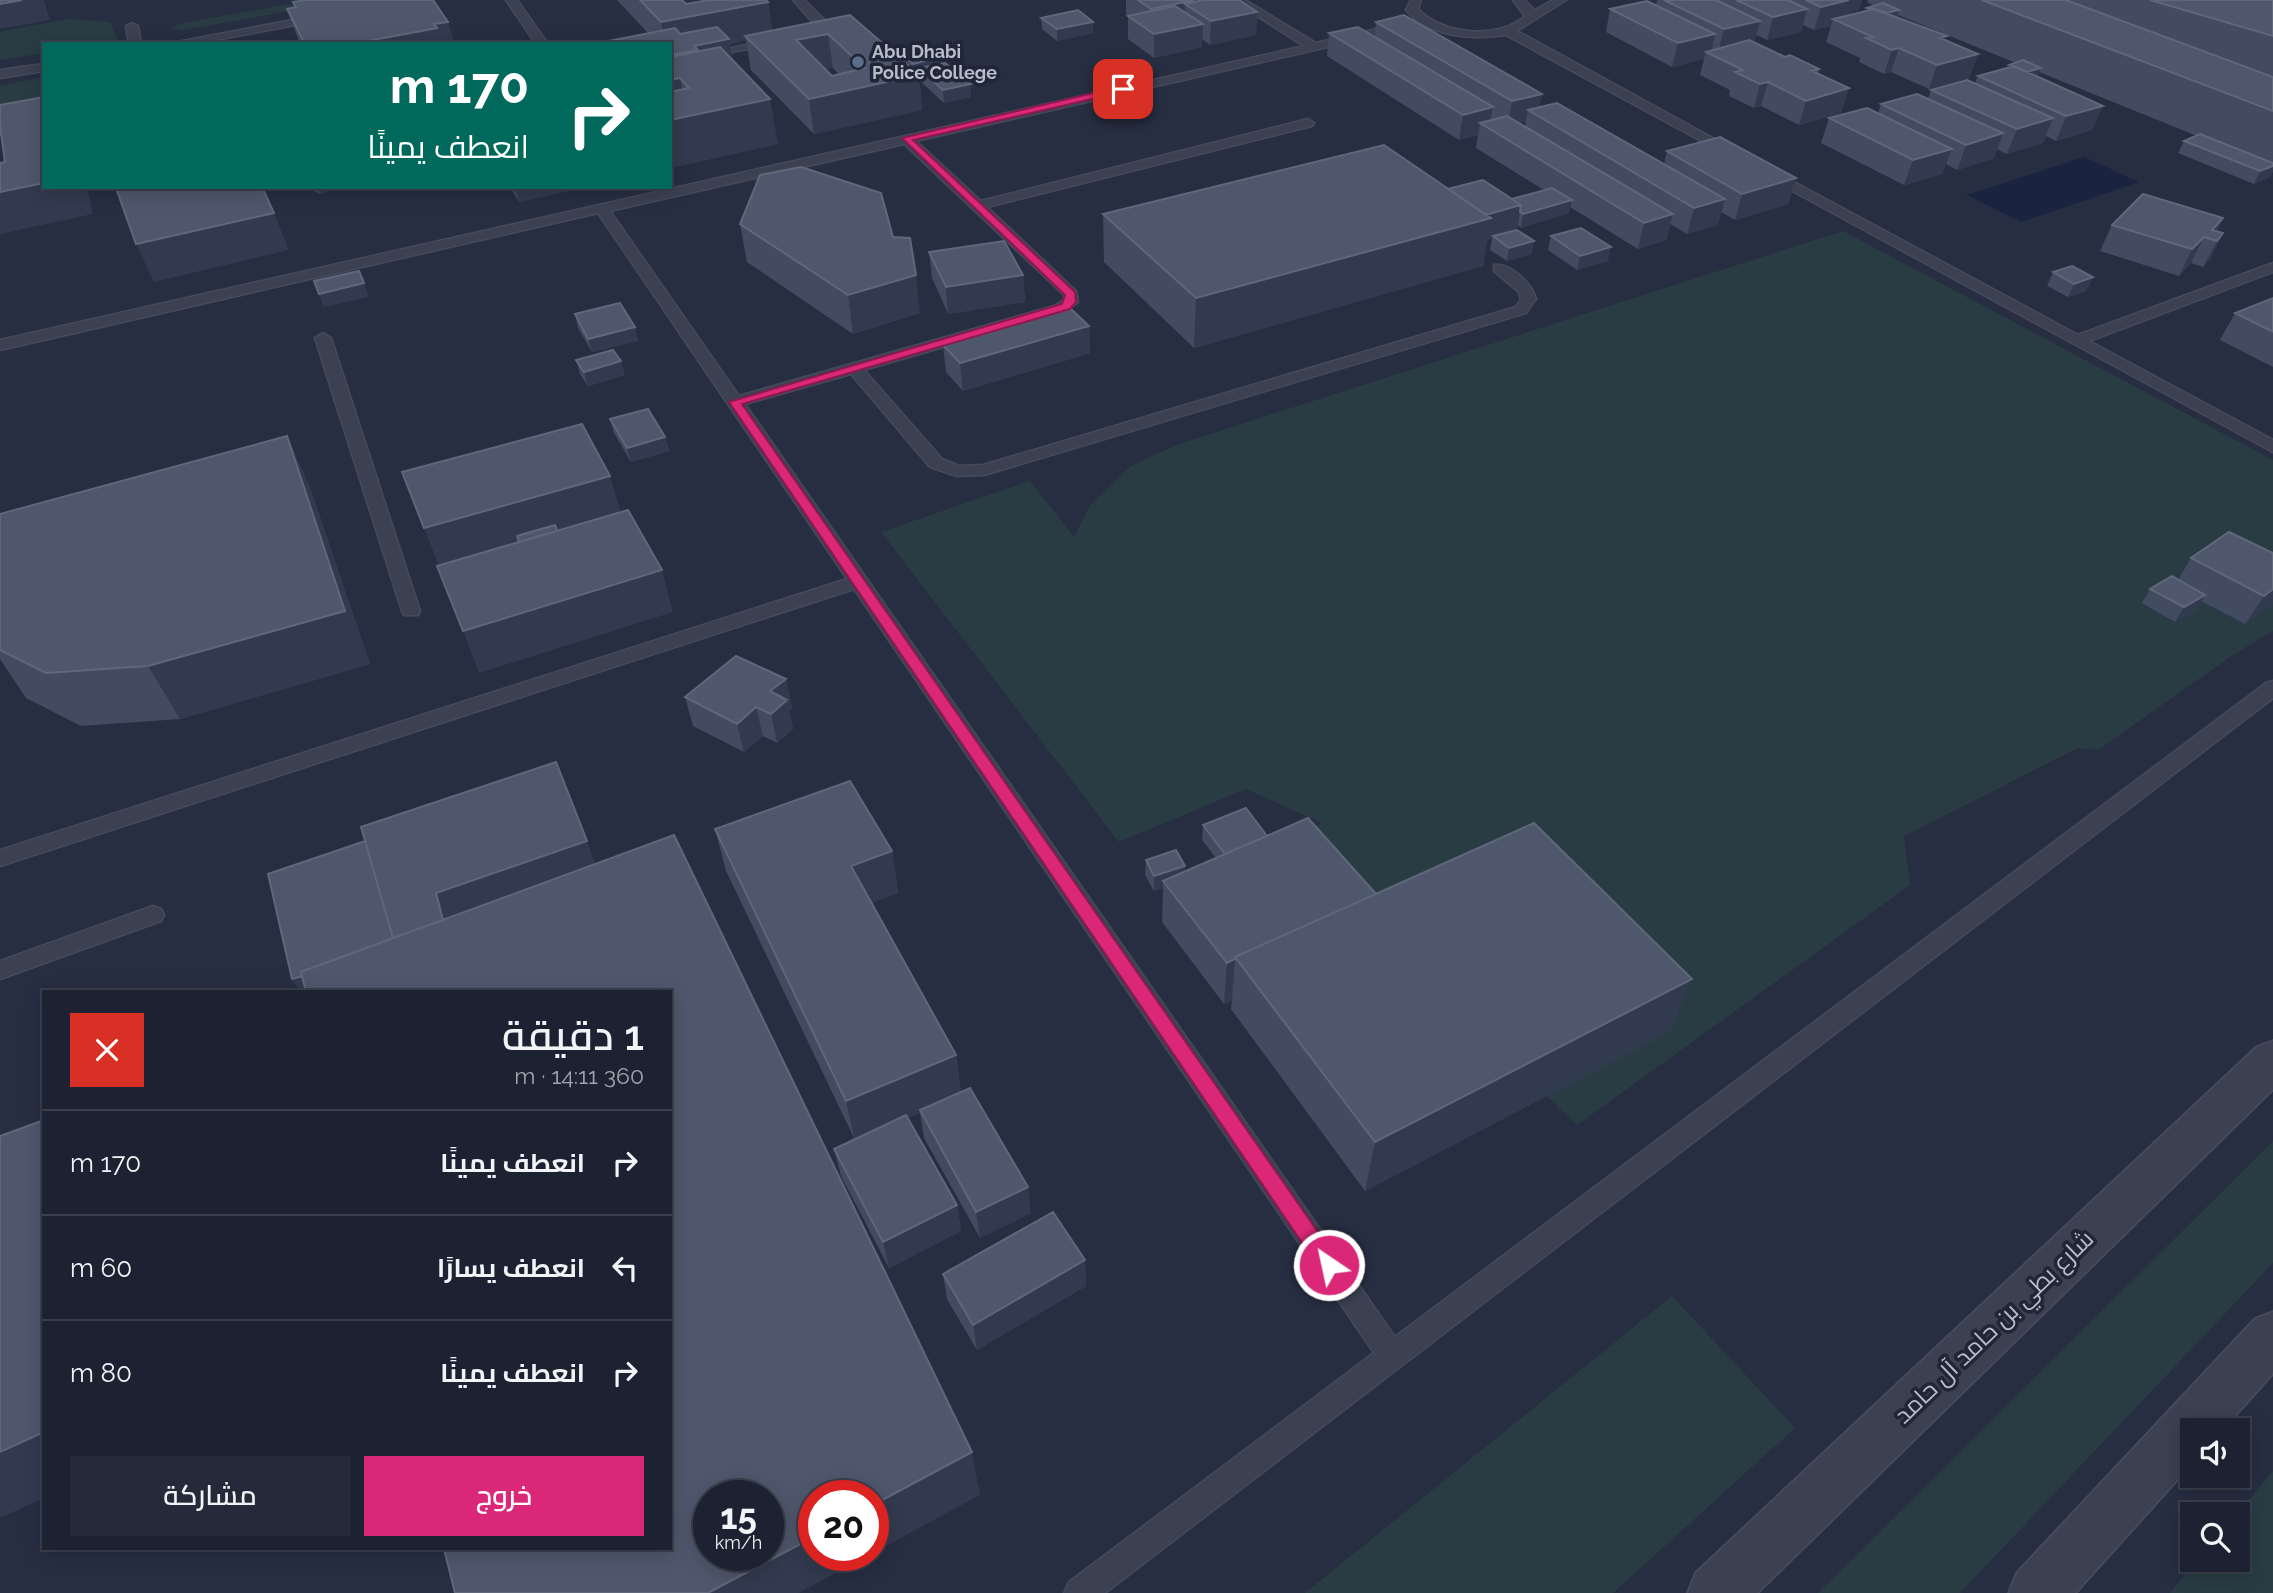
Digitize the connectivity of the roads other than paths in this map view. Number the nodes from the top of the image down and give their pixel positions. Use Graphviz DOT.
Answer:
graph roads {
  1 [pos="511,0"];
  2 [pos="798,0"];
  3 [pos="1237,0"];
  4 [pos="1416,0"];
  5 [pos="1518,0"];
  6 [pos="1561,0"];
  7 [pos="327,17"];
  8 [pos="1531,17"];
  9 [pos="1423,22"];
  10 [pos="132,26"];
  11 [pos="1508,31"];
  12 [pos="235,38"];
  13 [pos="135,42"];
  14 [pos="194,42"];
  15 [pos="541,42"];
  16 [pos="1313,46"];
  17 [pos="736,50"];
  18 [pos="42,67"];
  19 [pos="0,74"];
  20 [pos="1308,123"];
  21 [pos="906,138"];
  22 [pos="977,206"];
  23 [pos="601,208"];
  24 [pos="2273,267"];
  25 [pos="1499,268"];
  26 [pos="2251,275"];
  27 [pos="2273,286"];
  28 [pos="323,338"];
  29 [pos="2077,340"];
  30 [pos="0,345"];
  31 [pos="854,368"];
  32 [pos="735,402"];
  33 [pos="2273,447"];
  34 [pos="858,582"];
  35 [pos="411,611"];
  36 [pos="2273,688"];
  37 [pos="0,858"];
  38 [pos="153,915"];
  39 [pos="0,970"];
  40 [pos="2273,1060"];
  41 [pos="2273,1336"];
  42 [pos="1392,1356"];
  43 [pos="1080,1593"];
  44 [pos="1716,1593"];
  45 [pos="2037,1593"];
  1 -- 15 [label="lane"];
  2 -- 17 [label="lane"];
  3 -- 16 [label="lane"];
  4 -- 9 [label="lane"];
  5 -- 8 [label="lane"];
  6 -- 8 [label="lane"];
  7 -- 12 [label="lane"];
  8 -- 11 [label="lane"];
  9 -- 11 [label="lane"];
  9 -- 16 [label="lane"];
  10 -- 13 [label="lane"];
  11 -- 29 [label="lane"];
  12 -- 14 [label="lane"];
  16 -- 21 [label="lane"];
  18 -- 19 [label="lane"];
  20 -- 22 [label="lane"];
  21 -- 22 [label="lane"];
  21 -- 23 [label="lane"];
  22 -- 31 [label="lane"];
  23 -- 30 [label="lane"];
  23 -- 32 [label="lane"];
  24 -- 26 [label="lane"];
  25 -- 31 [label="lane"];
  26 -- 27 [label="lane"];
  26 -- 29 [label="lane"];
  28 -- 35 [label="lane"];
  29 -- 33 [label="lane"];
  31 -- 32 [label="lane"];
  32 -- 34 [label="lane"];
  34 -- 37 [label="lane"];
  34 -- 42 [label="lane"];
  36 -- 42 [label="lane"];
  38 -- 39 [label="lane"];
  40 -- 44 [label="street, شارع بطي بن حامد آل حامد"];
  41 -- 45 [label="street"];
  42 -- 43 [label="lane"];
}
